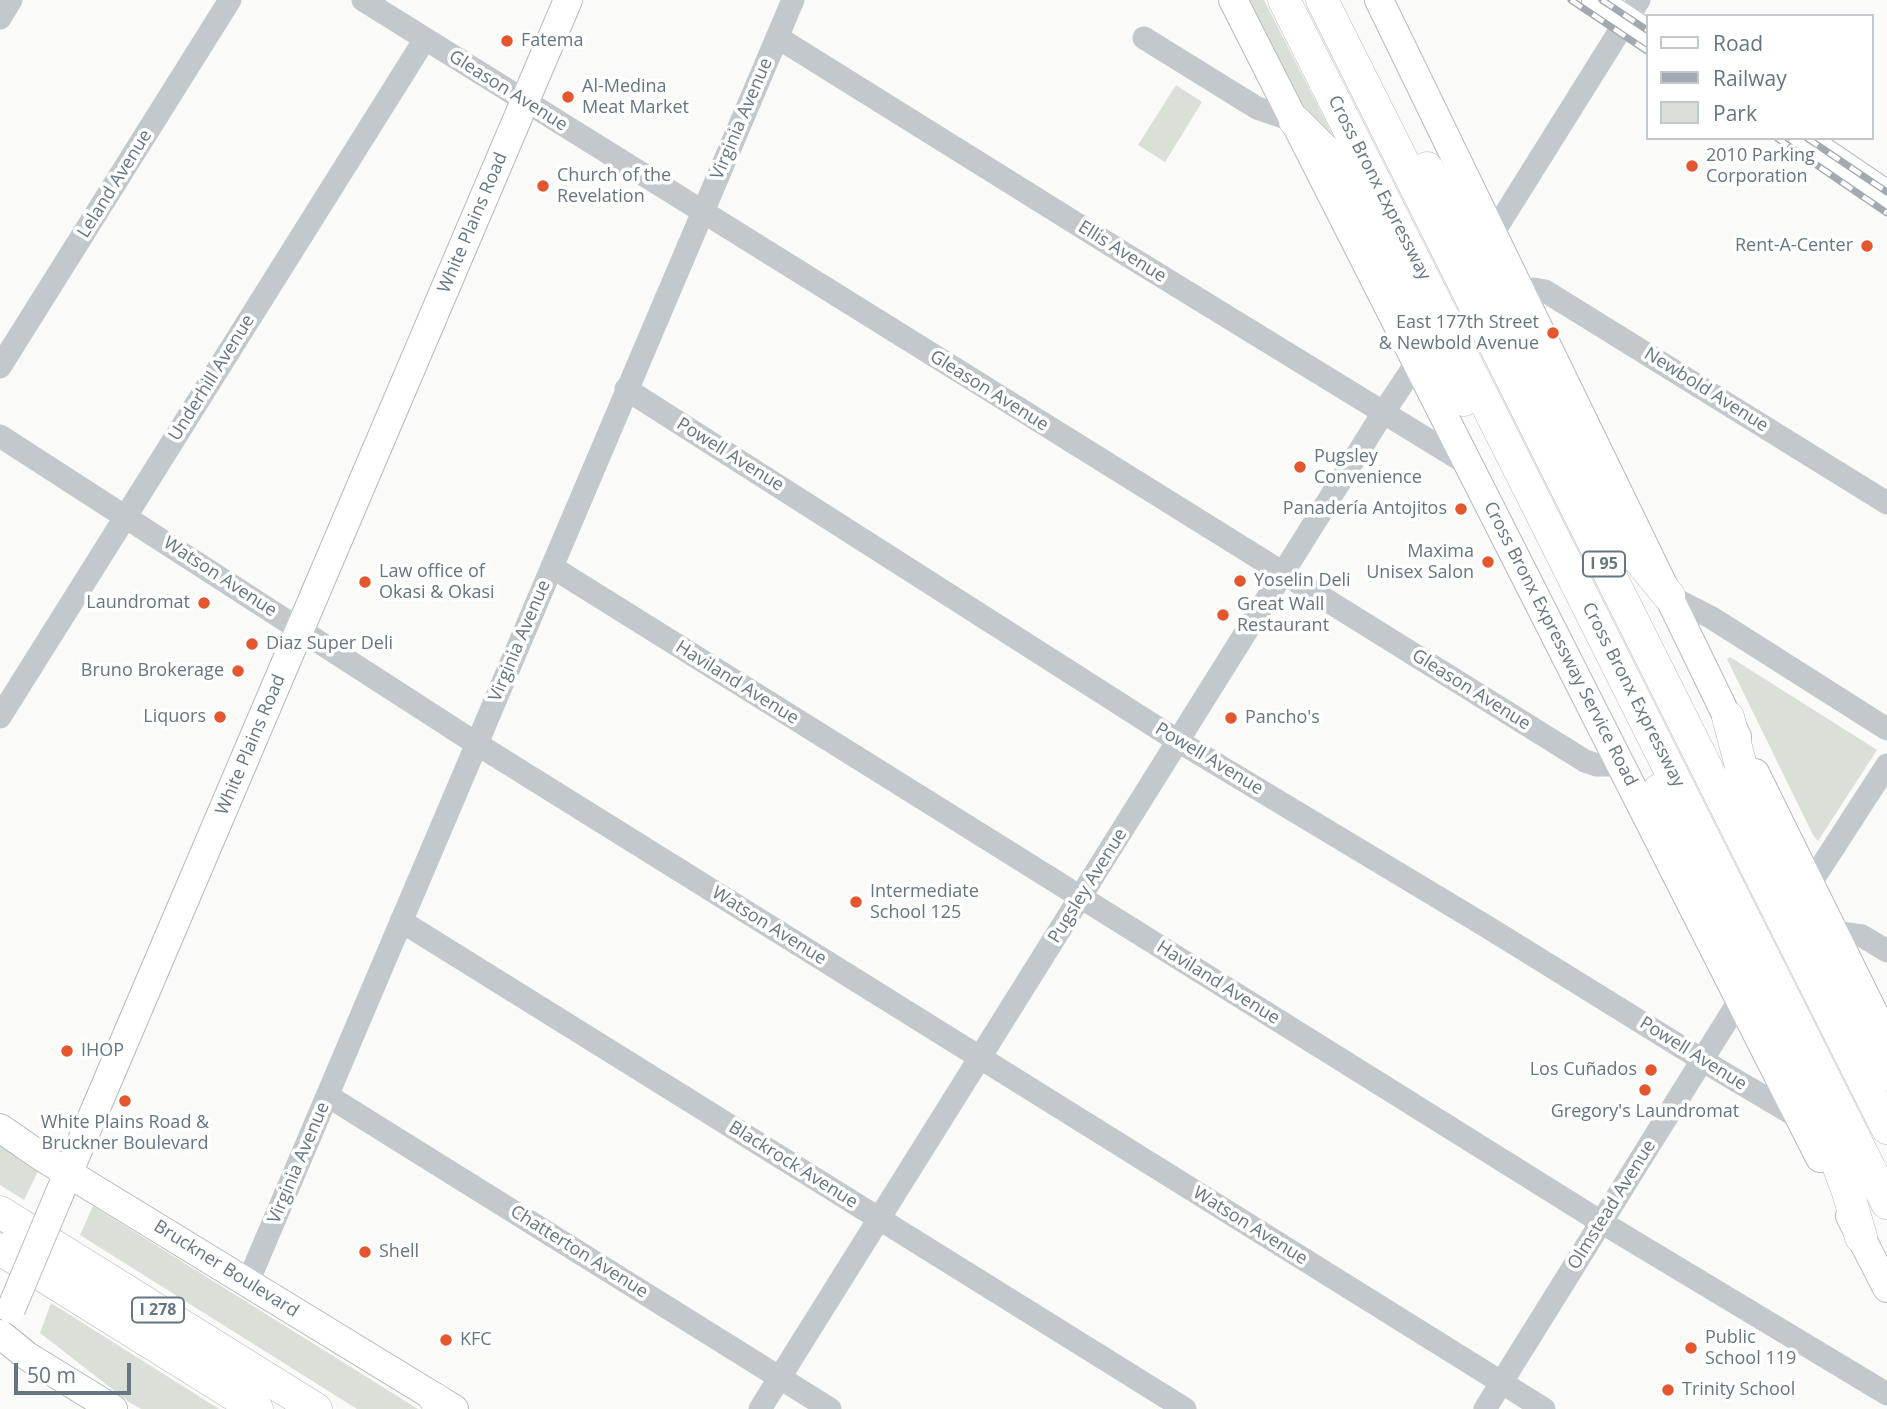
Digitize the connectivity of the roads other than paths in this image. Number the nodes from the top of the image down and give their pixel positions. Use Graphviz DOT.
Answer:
graph roads {
  1 [pos="11,0"];
  2 [pos="230,0"];
  3 [pos="363,0"];
  4 [pos="568,0"];
  5 [pos="793,0"];
  6 [pos="1233,0"];
  7 [pos="1284,0"];
  8 [pos="1322,0"];
  9 [pos="1329,0"];
  10 [pos="1379,0"];
  11 [pos="1596,0"];
  12 [pos="0,18"];
  13 [pos="1638,18"];
  14 [pos="777,37"];
  15 [pos="1144,38"];
  16 [pos="425,39"];
  17 [pos="524,101"];
  18 [pos="1295,121"];
  19 [pos="1806,140"];
  20 [pos="1887,195"];
  21 [pos="703,212"];
  22 [pos="1492,236"];
  23 [pos="1521,294"];
  24 [pos="1417,362"];
  25 [pos="0,367"];
  26 [pos="626,389"];
  27 [pos="1383,413"];
  28 [pos="0,436"];
  29 [pos="1469,465"];
  30 [pos="1887,503"];
  31 [pos="126,516"];
  32 [pos="1561,552"];
  33 [pos="552,567"];
  34 [pos="1283,574"];
  35 [pos="1669,596"];
  36 [pos="300,630"];
  37 [pos="1612,653"];
  38 [pos="0,717"];
  39 [pos="1728,718"];
  40 [pos="1887,729"];
  41 [pos="1178,741"];
  42 [pos="477,744"];
  43 [pos="1622,765"];
  44 [pos="1887,765"];
  45 [pos="1810,884"];
  46 [pos="1081,898"];
  47 [pos="401,921"];
  48 [pos="1834,932"];
  49 [pos="1887,951"];
  50 [pos="1739,1001"];
  51 [pos="1887,1040"];
  52 [pos="980,1058"];
  53 [pos="1702,1060"];
  54 [pos="1887,1074"];
  55 [pos="328,1096"];
  56 [pos="1798,1117"];
  57 [pos="0,1128"];
  58 [pos="1887,1128"];
  59 [pos="63,1185"];
  60 [pos="1887,1203"];
  61 [pos="0,1212"];
  62 [pos="879,1219"];
  63 [pos="1601,1222"];
  64 [pos="1861,1237"];
  65 [pos="0,1249"];
  66 [pos="248,1282"];
  67 [pos="1887,1288"];
  68 [pos="3,1328"];
  69 [pos="780,1377"];
  70 [pos="1501,1382"];
  71 [pos="1887,1394"];
  72 [pos="445,1406"];
  73 [pos="113,1409"];
  74 [pos="257,1409"];
  75 [pos="316,1409"];
  76 [pos="760,1409"];
  77 [pos="830,1409"];
  78 [pos="1185,1409"];
  79 [pos="1485,1409"];
  80 [pos="1544,1409"];
  1 -- 12 [label="street"];
  2 -- 25 [label="street, Leland Avenue"];
  3 -- 16 [label="street, Gleason Avenue"];
  4 -- 17 [label="main road, White Plains Road"];
  5 -- 14 [label="street, Virginia Avenue"];
  6 -- 18 [label="main road, Cross Bronx Expressway Service Road"];
  7 -- 32 [label="highway, Cross Bronx Expressway / I 95"];
  8 -- 58 [label="highway, Cross Bronx Expressway / I 95"];
  9 -- 35 [label="highway"];
  10 -- 22 [label="main road"];
  11 -- 13 [label="main road"];
  13 -- 22 [label="street"];
  14 -- 21 [label="street, Virginia Avenue"];
  14 -- 27 [label="street, Ellis Avenue"];
  15 -- 18 [label="street"];
  16 -- 17 [label="street, Gleason Avenue"];
  16 -- 31 [label="street, Underhill Avenue"];
  17 -- 21 [label="street, Gleason Avenue"];
  17 -- 36 [label="main road, White Plains Road"];
  18 -- 24 [label="main road, Cross Bronx Expressway Service Road"];
  18 -- 32 [label="highway"];
  19 -- 20 [label="main road"];
  21 -- 26 [label="street, Virginia Avenue"];
  21 -- 34 [label="street, Gleason Avenue"];
  22 -- 23 [label="main road"];
  23 -- 30 [label="street, Newbold Avenue"];
  23 -- 35 [label="main road"];
  24 -- 27 [label="street, Pugsley Avenue"];
  24 -- 29 [label="main road, Cross Bronx Expressway Service Road"];
  26 -- 33 [label="street, Virginia Avenue"];
  26 -- 41 [label="street, Powell Avenue"];
  27 -- 29 [label="street, Ellis Avenue"];
  27 -- 34 [label="street, Pugsley Avenue"];
  28 -- 31 [label="street, Watson Avenue"];
  29 -- 43 [label="main road, Cross Bronx Expressway Service Road"];
  31 -- 36 [label="street, Watson Avenue"];
  31 -- 38 [label="street, Underhill Avenue"];
  32 -- 37 [label="highway, Cross Bronx Expressway / I 95"];
  33 -- 42 [label="street, Virginia Avenue"];
  33 -- 46 [label="street, Haviland Avenue"];
  34 -- 41 [label="street, Pugsley Avenue"];
  34 -- 43 [label="street, Gleason Avenue"];
  35 -- 39 [label="main road"];
  35 -- 40 [label="street"];
  36 -- 42 [label="street, Watson Avenue"];
  36 -- 59 [label="main road, White Plains Road"];
  37 -- 60 [label="highway, Cross Bronx Expressway / I 95"];
  37 -- 64 [label="highway"];
  39 -- 45 [label="main road"];
  39 -- 54 [label="highway"];
  41 -- 46 [label="street, Pugsley Avenue"];
  41 -- 53 [label="street, Powell Avenue"];
  42 -- 47 [label="street, Virginia Avenue"];
  42 -- 52 [label="street, Watson Avenue"];
  43 -- 50 [label="main road, Cross Bronx Expressway Service Road"];
  44 -- 45 [label="street"];
  45 -- 48 [label="main road"];
  46 -- 52 [label="street, Pugsley Avenue"];
  46 -- 63 [label="street, Haviland Avenue"];
  47 -- 55 [label="street, Virginia Avenue"];
  47 -- 62 [label="street, Blackrock Avenue"];
  48 -- 49 [label="street"];
  48 -- 51 [label="main road"];
  50 -- 53 [label="street, Olmstead Avenue"];
  50 -- 56 [label="main road, Cross Bronx Expressway Service Road"];
  52 -- 62 [label="street, Pugsley Avenue"];
  52 -- 70 [label="street, Watson Avenue"];
  53 -- 56 [label="street, Powell Avenue"];
  53 -- 63 [label="street, Olmstead Avenue"];
  55 -- 66 [label="street, Virginia Avenue"];
  55 -- 69 [label="street, Chatterton Avenue"];
  56 -- 64 [label="main road, Cross Bronx Expressway Service Road"];
  57 -- 59 [label="main road, Bruckner Boulevard"];
  59 -- 66 [label="main road, Bruckner Boulevard"];
  59 -- 68 [label="main road, White Plains Road, bridge"];
  61 -- 75 [label="highway, I 278"];
  62 -- 69 [label="street, Pugsley Avenue"];
  62 -- 78 [label="street, Blackrock Avenue"];
  63 -- 70 [label="street, Olmstead Avenue"];
  63 -- 71 [label="street, Haviland Avenue"];
  64 -- 67 [label="main road, Cross Bronx Expressway Service Road"];
  65 -- 74 [label="highway, I 278"];
  66 -- 72 [label="main road, Bruckner Boulevard"];
  68 -- 73 [label="main road"];
  69 -- 76 [label="street, Pugsley Avenue"];
  69 -- 77 [label="street, Chatterton Avenue"];
  70 -- 79 [label="street, Olmstead Avenue"];
  70 -- 80 [label="street, Watson Avenue"];
}
